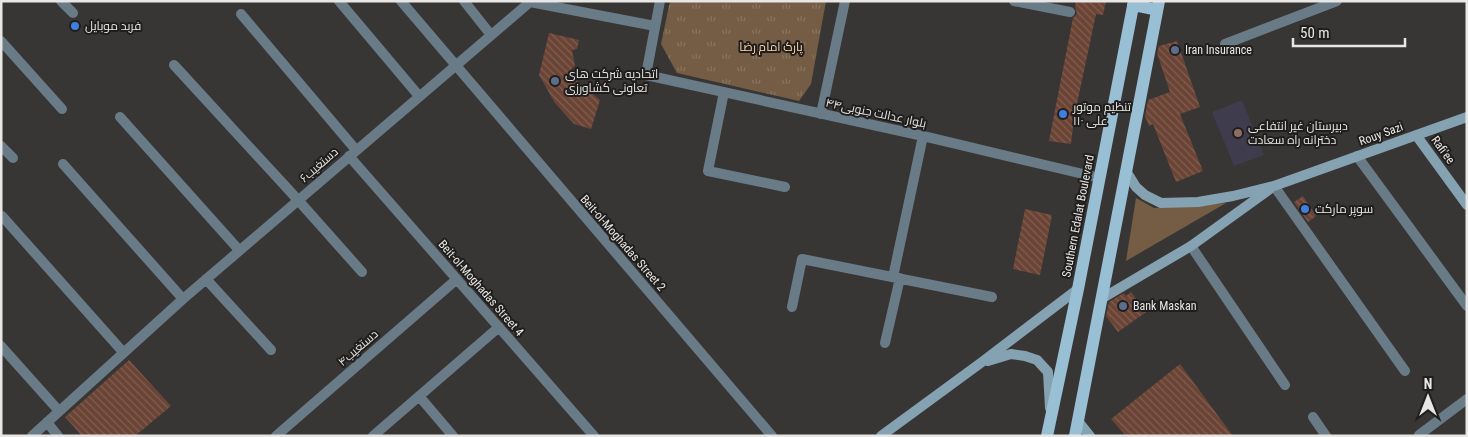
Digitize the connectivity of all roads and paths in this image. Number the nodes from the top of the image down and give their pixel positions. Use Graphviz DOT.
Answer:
graph roads {
  1 [pos="61,1"];
  2 [pos="338,1"];
  3 [pos="401,1"];
  4 [pos="464,1"];
  5 [pos="660,1"];
  6 [pos="845,1"];
  7 [pos="1014,1"];
  8 [pos="1337,1"];
  9 [pos="1133,3"];
  10 [pos="1158,6"];
  11 [pos="1070,12"];
  12 [pos="73,13"];
  13 [pos="241,14"];
  14 [pos="655,26"];
  15 [pos="492,35"];
  16 [pos="1,41"];
  17 [pos="1225,44"];
  18 [pos="174,65"];
  19 [pos="455,66"];
  20 [pos="724,92"];
  21 [pos="419,96"];
  22 [pos="62,109"];
  23 [pos="821,114"];
  24 [pos="120,117"];
  25 [pos="1467,117"];
  26 [pos="1416,135"];
  27 [pos="923,136"];
  28 [pos="1,146"];
  29 [pos="353,153"];
  30 [pos="1358,156"];
  31 [pos="13,158"];
  32 [pos="63,164"];
  33 [pos="1126,172"];
  34 [pos="1100,178"];
  35 [pos="1274,186"];
  36 [pos="785,187"];
  37 [pos="298,200"];
  38 [pos="1467,205"];
  39 [pos="2,216"];
  40 [pos="1191,246"];
  41 [pos="239,250"];
  42 [pos="362,272"];
  43 [pos="897,278"];
  44 [pos="206,279"];
  45 [pos="457,279"];
  46 [pos="1078,289"];
  47 [pos="992,297"];
  48 [pos="1101,298"];
  49 [pos="183,299"];
  50 [pos="1467,306"];
  51 [pos="792,307"];
  52 [pos="499,327"];
  53 [pos="885,343"];
  54 [pos="1,346"];
  55 [pos="271,350"];
  56 [pos="124,352"];
  57 [pos="982,362"];
  58 [pos="1404,371"];
  59 [pos="1285,385"];
  60 [pos="419,396"];
  61 [pos="1467,399"];
  62 [pos="59,411"];
  63 [pos="1051,414"];
  64 [pos="1313,417"];
  65 [pos="1078,421"];
  66 [pos="47,422"];
  67 [pos="1418,435"];
  68 [pos="32,436"];
  69 [pos="58,436"];
  70 [pos="276,436"];
  71 [pos="373,436"];
  72 [pos="453,436"];
  73 [pos="594,436"];
  74 [pos="772,436"];
  75 [pos="881,436"];
  76 [pos="1047,436"];
  77 [pos="1075,436"];
  78 [pos="1090,436"];
  79 [pos="1326,436"];
  1 -- 12 [label="street"];
  2 -- 21 [label="street"];
  3 -- 19 [label="street, Beit-ol-Moghadas Street 2"];
  4 -- 15 [label="street"];
  5 -- 14 [label="street"];
  6 -- 23 [label="street"];
  7 -- 11 [label="street"];
  8 -- 17 [label="street"];
  9 -- 10 [label="main road"];
  9 -- 34 [label="main road, Southern Edalat Boulevard"];
  10 -- 33 [label="main road"];
  13 -- 29 [label="street, Beit-ol-Moghadas Street 4"];
  14 -- 15 [label="street, دستغیب۶"];
  14 -- 20 [label="street, بلوار عدالت جنوبی۴۴"];
  15 -- 19 [label="street, دستغیب۶"];
  16 -- 22 [label="street"];
  18 -- 37 [label="street"];
  19 -- 21 [label="street, دستغیب۶"];
  19 -- 74 [label="street, Beit-ol-Moghadas Street 2"];
  20 -- 23 [label="street, بلوار عدالت جنوبی۴۴"];
  20 -- 36 [label="street"];
  21 -- 29 [label="street, دستغیب۶"];
  23 -- 27 [label="street, بلوار عدالت جنوبی۴۴"];
  24 -- 41 [label="street"];
  25 -- 26 [label="street, Rouy Sazi"];
  26 -- 30 [label="street, Rouy Sazi"];
  26 -- 38 [label="street, Rafi'ee"];
  27 -- 34 [label="street, بلوار عدالت جنوبی۴۴"];
  27 -- 43 [label="street"];
  28 -- 31 [label="street"];
  29 -- 37 [label="street, دستغیب۶"];
  29 -- 45 [label="street, Beit-ol-Moghadas Street 4"];
  30 -- 35 [label="street, Rouy Sazi"];
  30 -- 50 [label="street"];
  32 -- 49 [label="street"];
  33 -- 35 [label="street"];
  33 -- 48 [label="main road"];
  34 -- 46 [label="main road, Southern Edalat Boulevard"];
  35 -- 40 [label="street"];
  35 -- 58 [label="street"];
  37 -- 41 [label="street, دستغیب۶"];
  37 -- 42 [label="street"];
  39 -- 56 [label="street"];
  40 -- 48 [label="street"];
  40 -- 59 [label="street"];
  41 -- 44 [label="street, دستغیب۶"];
  43 -- 47 [label="street"];
  43 -- 51 [label="street"];
  43 -- 53 [label="street"];
  44 -- 49 [label="street, دستغیب۶"];
  44 -- 55 [label="street"];
  45 -- 52 [label="street, Beit-ol-Moghadas Street 4"];
  45 -- 70 [label="street, دستغیب۴"];
  46 -- 57 [label="street"];
  46 -- 63 [label="main road, Southern Edalat Boulevard"];
  48 -- 65 [label="main road"];
  49 -- 56 [label="street, دستغیب۶"];
  52 -- 60 [label="street"];
  52 -- 73 [label="street, Beit-ol-Moghadas Street 4"];
  54 -- 62 [label="street"];
  56 -- 62 [label="street, دستغیب۶"];
  57 -- 63 [label="street"];
  57 -- 75 [label="street"];
  60 -- 71 [label="street"];
  60 -- 72 [label="street"];
  61 -- 67 [label="street"];
  62 -- 66 [label="street, دستغیب۶"];
  63 -- 76 [label="main road, Southern Edalat Boulevard"];
  64 -- 79 [label="street"];
  65 -- 77 [label="main road"];
  65 -- 78 [label="street"];
  66 -- 68 [label="street, دستغیب۶"];
  66 -- 69 [label="street"];
}
